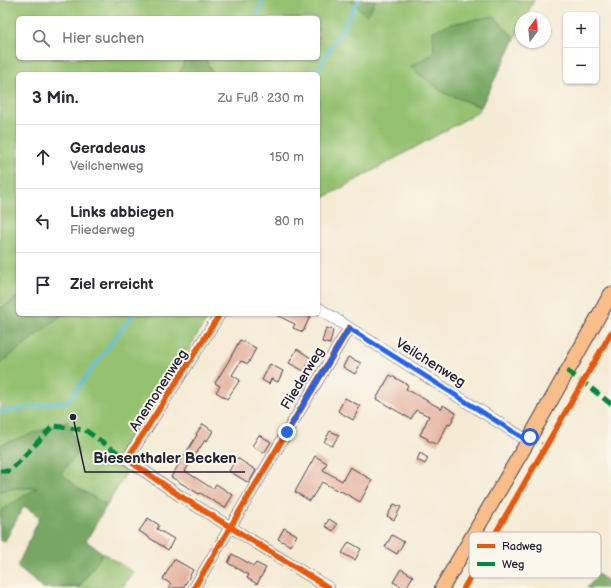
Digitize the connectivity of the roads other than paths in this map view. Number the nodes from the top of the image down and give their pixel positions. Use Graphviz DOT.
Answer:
graph roads {
  1 [pos="611,294"];
  2 [pos="320,309"];
  3 [pos="219,316"];
  4 [pos="349,328"];
  5 [pos="528,441"];
  6 [pos="231,526"];
  7 [pos="475,532"];
  8 [pos="469,542"];
  9 [pos="194,588"];
  10 [pos="329,588"];
  11 [pos="442,588"];
  1 -- 5 [label="main road"];
  2 -- 4 [label="street, Veilchenweg"];
  3 -- 6 [label="street, Anemonenweg"];
  4 -- 5 [label="street, Veilchenweg"];
  4 -- 6 [label="street, Fliederweg"];
  5 -- 7 [label="main road"];
  6 -- 9 [label="street, Fliederweg"];
  6 -- 10 [label="street, Anemonenweg"];
  8 -- 11 [label="main road"];
}
